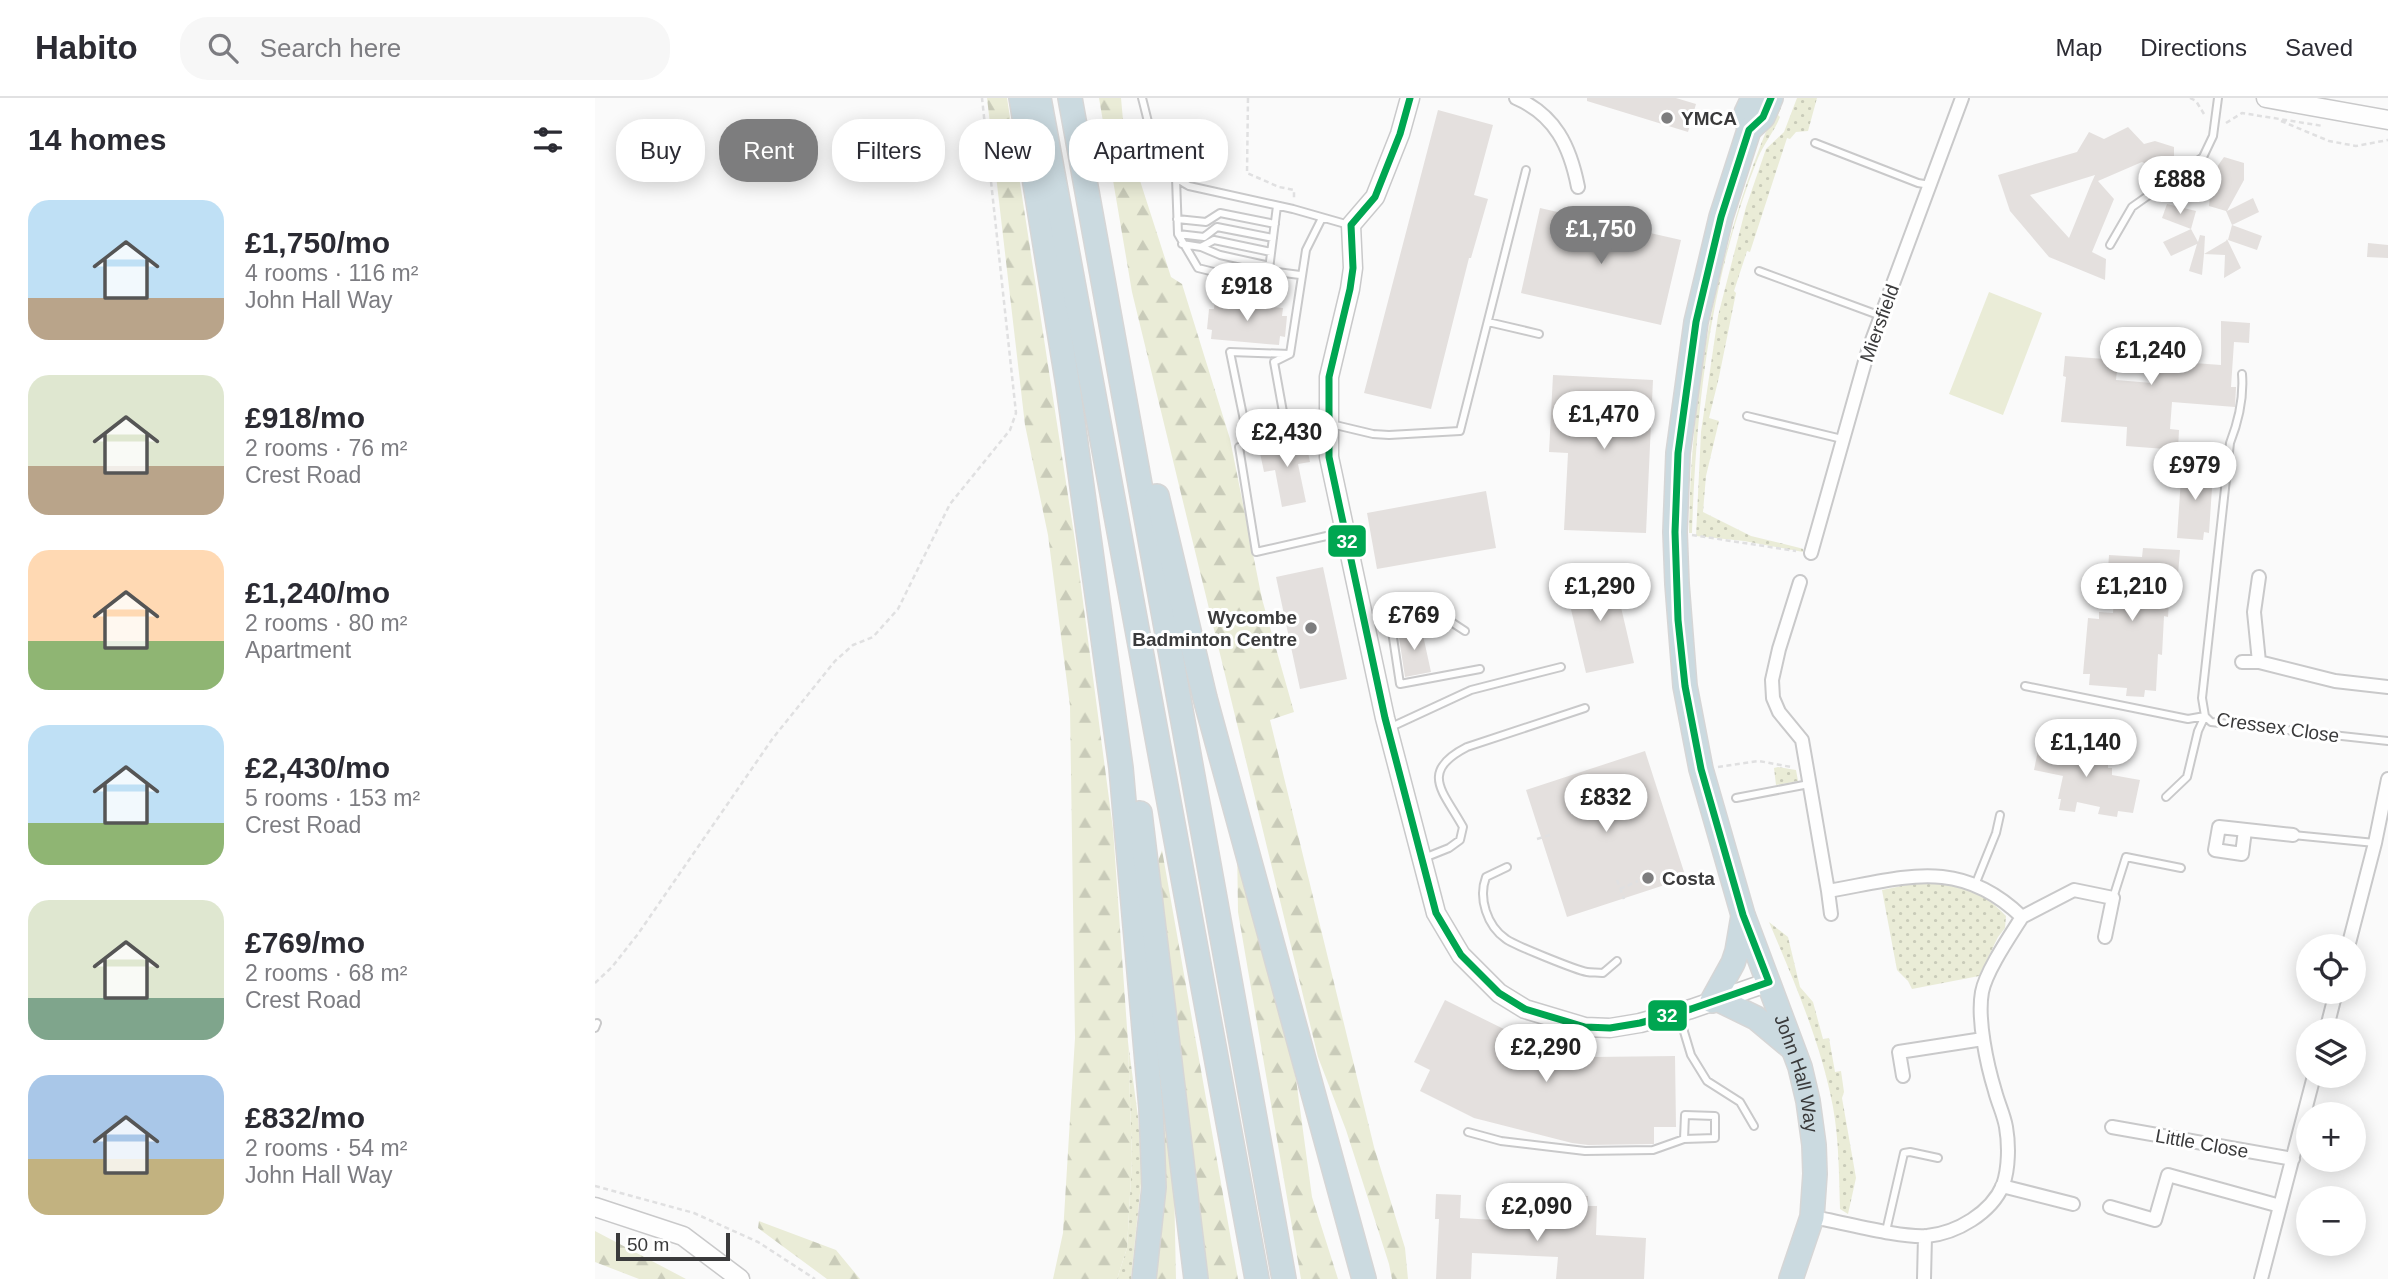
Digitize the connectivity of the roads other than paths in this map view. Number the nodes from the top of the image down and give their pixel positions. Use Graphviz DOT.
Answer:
graph roads {
  1 [pos="1021,98"];
  2 [pos="1039,98"];
  3 [pos="1070,98"];
  4 [pos="1142,98"];
  5 [pos="1410,98"];
  6 [pos="1753,98"];
  7 [pos="1771,98"];
  8 [pos="1962,98"];
  9 [pos="2218,98"];
  10 [pos="2266,98"];
  11 [pos="1521,99"];
  12 [pos="2290,100"];
  13 [pos="1148,119"];
  14 [pos="2388,120"];
  15 [pos="1749,130"];
  16 [pos="1815,143"];
  17 [pos="1526,170"];
  18 [pos="1176,182"];
  19 [pos="1182,182"];
  20 [pos="1930,185"];
  21 [pos="1579,187"];
  22 [pos="1277,206"];
  23 [pos="1322,218"];
  24 [pos="1177,219"];
  25 [pos="1062,223"];
  26 [pos="1275,224"];
  27 [pos="1351,225"];
  28 [pos="1178,234"];
  29 [pos="1273,238"];
  30 [pos="1182,243"];
  31 [pos="2110,245"];
  32 [pos="1201,247"];
  33 [pos="1271,252"];
  34 [pos="1269,268"];
  35 [pos="1759,271"];
  36 [pos="1300,275"];
  37 [pos="1105,296"];
  38 [pos="1881,316"];
  39 [pos="1488,321"];
  40 [pos="1539,334"];
  41 [pos="1290,355"];
  42 [pos="2242,374"];
  43 [pos="1747,416"];
  44 [pos="1329,424"];
  45 [pos="1842,439"];
  46 [pos="1239,447"];
  47 [pos="1346,532"];
  48 [pos="1811,553"];
  49 [pos="2259,577"];
  50 [pos="1800,582"];
  51 [pos="1465,631"];
  52 [pos="2242,662"];
  53 [pos="2259,662"];
  54 [pos="1561,667"];
  55 [pos="1480,669"];
  56 [pos="2025,686"];
  57 [pos="2388,687"];
  58 [pos="1585,708"];
  59 [pos="2206,716"];
  60 [pos="1388,729"];
  61 [pos="2388,741"];
  62 [pos="2388,779"];
  63 [pos="1809,784"];
  64 [pos="1736,797"];
  65 [pos="2166,797"];
  66 [pos="2000,815"];
  67 [pos="2245,830"];
  68 [pos="2293,835"];
  69 [pos="2375,843"];
  70 [pos="1422,858"];
  71 [pos="1507,867"];
  72 [pos="2181,868"];
  73 [pos="1975,885"];
  74 [pos="1828,891"];
  75 [pos="2113,898"];
  76 [pos="1831,914"];
  77 [pos="1743,915"];
  78 [pos="2022,917"];
  79 [pos="2351,934"];
  80 [pos="2105,937"];
  81 [pos="1617,961"];
  82 [pos="1769,982"];
  83 [pos="1714,1000"];
  84 [pos="1678,1013"];
  85 [pos="1983,1039"];
  86 [pos="1794,1050"];
  87 [pos="1903,1076"];
  88 [pos="2311,1088"];
  89 [pos="1754,1126"];
  90 [pos="2112,1126"];
  91 [pos="1468,1132"];
  92 [pos="1684,1139"];
  93 [pos="1938,1158"];
  94 [pos="2293,1159"];
  95 [pos="2002,1186"];
  96 [pos="2073,1204"];
  97 [pos="2280,1206"];
  98 [pos="595,1207"];
  99 [pos="2110,1208"];
  100 [pos="1812,1217"];
  101 [pos="1886,1231"];
  102 [pos="1925,1236"];
  103 [pos="740,1279"];
  104 [pos="1144,1279"];
  105 [pos="1196,1279"];
  106 [pos="1257,1279"];
  107 [pos="1284,1279"];
  108 [pos="1364,1279"];
  109 [pos="1791,1279"];
  110 [pos="1924,1279"];
  111 [pos="2261,1279"];
  1 -- 104 [label="highway"];
  2 -- 25 [label="highway"];
  3 -- 37 [label="highway"];
  4 -- 13 [label="lane"];
  5 -- 27 [label="street"];
  6 -- 15 [label="highway, John Hall Way"];
  7 -- 15 [label="highway, John Hall Way"];
  8 -- 20 [label="street, Miersfield"];
  9 -- 31 [label="lane"];
  10 -- 12 [label="street"];
  11 -- 21 [label="street"];
  12 -- 14 [label="street"];
  15 -- 77 [label="highway, John Hall Way"];
  16 -- 20 [label="lane"];
  17 -- 39 [label="lane"];
  18 -- 24 [label="lane"];
  19 -- 22 [label="lane"];
  20 -- 38 [label="street, Miersfield"];
  22 -- 23 [label="lane"];
  22 -- 26 [label="lane"];
  23 -- 27 [label="lane"];
  23 -- 36 [label="lane"];
  24 -- 26 [label="lane"];
  24 -- 28 [label="lane"];
  25 -- 105 [label="highway"];
  25 -- 106 [label="highway"];
  26 -- 29 [label="lane"];
  27 -- 44 [label="street"];
  28 -- 29 [label="lane"];
  28 -- 30 [label="lane"];
  29 -- 33 [label="lane"];
  30 -- 32 [label="lane"];
  30 -- 34 [label="lane"];
  32 -- 33 [label="lane"];
  32 -- 34 [label="lane"];
  33 -- 34 [label="lane"];
  34 -- 36 [label="lane"];
  35 -- 38 [label="lane"];
  36 -- 41 [label="lane"];
  37 -- 107 [label="highway"];
  37 -- 108 [label="highway"];
  38 -- 45 [label="street, Miersfield"];
  39 -- 40 [label="lane"];
  39 -- 44 [label="lane"];
  41 -- 41 [label="lane"];
  42 -- 59 [label="lane, Cressex Close"];
  43 -- 45 [label="lane"];
  44 -- 47 [label="street"];
  45 -- 48 [label="street, Miersfield"];
  46 -- 47 [label="lane"];
  47 -- 60 [label="street"];
  49 -- 53 [label="street"];
  50 -- 63 [label="street"];
  51 -- 55 [label="lane"];
  52 -- 53 [label="street"];
  53 -- 57 [label="street"];
  54 -- 60 [label="lane"];
  56 -- 59 [label="lane"];
  58 -- 70 [label="lane"];
  59 -- 61 [label="lane, Cressex Close"];
  59 -- 65 [label="lane"];
  60 -- 70 [label="street"];
  62 -- 69 [label="street"];
  63 -- 64 [label="lane"];
  63 -- 74 [label="street"];
  66 -- 73 [label="lane"];
  67 -- 68 [label="street"];
  68 -- 69 [label="lane"];
  69 -- 79 [label="street"];
  70 -- 84 [label="street"];
  71 -- 81 [label="lane"];
  72 -- 75 [label="lane"];
  73 -- 74 [label="street"];
  73 -- 78 [label="street"];
  74 -- 76 [label="street"];
  75 -- 78 [label="street"];
  75 -- 80 [label="street"];
  77 -- 82 [label="highway, John Hall Way"];
  77 -- 83 [label="highway"];
  78 -- 85 [label="street"];
  82 -- 83 [label="street"];
  82 -- 86 [label="highway, John Hall Way"];
  83 -- 84 [label="street"];
  83 -- 86 [label="highway"];
  84 -- 89 [label="lane"];
  85 -- 87 [label="street"];
  85 -- 95 [label="street"];
  86 -- 100 [label="highway, John Hall Way"];
  88 -- 94 [label="street"];
  90 -- 94 [label="street, Little Close"];
  91 -- 92 [label="lane"];
  92 -- 92 [label="lane"];
  93 -- 101 [label="lane"];
  94 -- 97 [label="street"];
  95 -- 96 [label="street"];
  95 -- 102 [label="street"];
  97 -- 99 [label="street"];
  97 -- 111 [label="street"];
  98 -- 103 [label="street"];
  100 -- 101 [label="street"];
  100 -- 109 [label="highway, John Hall Way"];
  101 -- 102 [label="street"];
  102 -- 110 [label="street"];
}
